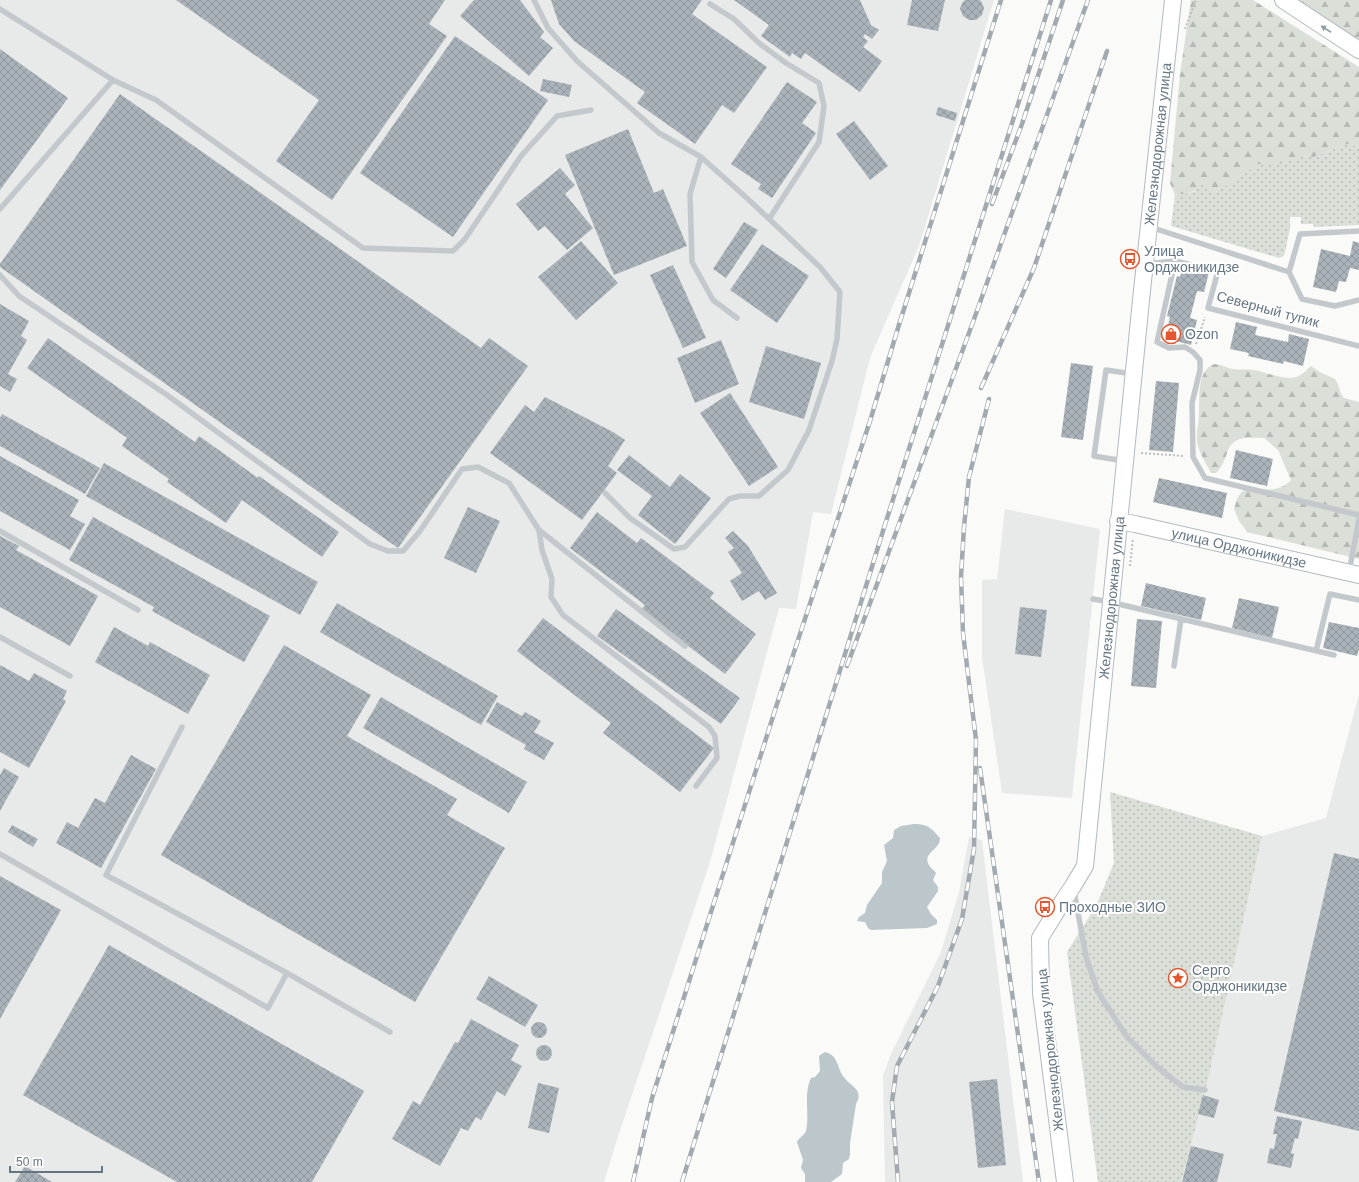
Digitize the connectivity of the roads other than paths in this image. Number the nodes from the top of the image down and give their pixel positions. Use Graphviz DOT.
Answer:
graph roads {
  1 [pos="534,0"];
  2 [pos="1173,0"];
  3 [pos="1283,0"];
  4 [pos="710,4"];
  5 [pos="0,8"];
  6 [pos="1359,50"];
  7 [pos="113,80"];
  8 [pos="591,110"];
  9 [pos="701,157"];
  10 [pos="0,209"];
  11 [pos="769,219"];
  12 [pos="1148,226"];
  13 [pos="1359,231"];
  14 [pos="1175,261"];
  15 [pos="1144,264"];
  16 [pos="1289,272"];
  17 [pos="0,275"];
  18 [pos="1359,300"];
  19 [pos="737,318"];
  20 [pos="1359,346"];
  21 [pos="1133,374"];
  22 [pos="1124,461"];
  23 [pos="605,493"];
  24 [pos="1359,515"];
  25 [pos="1359,519"];
  26 [pos="1118,521"];
  27 [pos="539,530"];
  28 [pos="0,531"];
  29 [pos="1354,574"];
  30 [pos="1093,599"];
  31 [pos="1359,600"];
  32 [pos="1110,602"];
  33 [pos="138,610"];
  34 [pos="1181,619"];
  35 [pos="0,637"];
  36 [pos="685,646"];
  37 [pos="1316,651"];
  38 [pos="1334,655"];
  39 [pos="1174,666"];
  40 [pos="70,676"];
  41 [pos="182,727"];
  42 [pos="696,786"];
  43 [pos="0,854"];
  44 [pos="1073,886"];
  45 [pos="287,973"];
  46 [pos="390,1032"];
  47 [pos="1205,1090"];
  48 [pos="1065,1182"];
  1 -- 9 [label="lane"];
  2 -- 12 [label="street, Железнодорожная улица"];
  6 -- 3 [label="street, one-way"];
  4 -- 11 [label="lane"];
  5 -- 7 [label="lane"];
  7 -- 8 [label="lane"];
  7 -- 10 [label="lane"];
  9 -- 11 [label="lane"];
  9 -- 19 [label="lane"];
  11 -- 23 [label="lane"];
  12 -- 15 [label="street, Железнодорожная улица"];
  12 -- 16 [label="lane"];
  13 -- 16 [label="lane"];
  14 -- 15 [label="lane, Северный тупик"];
  14 -- 20 [label="lane, Северный тупик"];
  14 -- 24 [label="lane"];
  15 -- 21 [label="street, Железнодорожная улица"];
  16 -- 18 [label="lane"];
  17 -- 27 [label="lane"];
  21 -- 22 [label="street, Железнодорожная улица"];
  21 -- 22 [label="lane"];
  22 -- 26 [label="street, Железнодорожная улица"];
  25 -- 29 [label="lane"];
  26 -- 29 [label="street, улица Орджоникидзе"];
  26 -- 32 [label="street, Железнодорожная улица"];
  27 -- 36 [label="lane"];
  27 -- 42 [label="lane"];
  28 -- 33 [label="lane"];
  30 -- 32 [label="lane"];
  31 -- 37 [label="lane"];
  32 -- 34 [label="lane"];
  32 -- 44 [label="street, Железнодорожная улица"];
  34 -- 37 [label="lane"];
  34 -- 39 [label="lane"];
  35 -- 40 [label="lane"];
  37 -- 38 [label="lane"];
  41 -- 45 [label="lane"];
  43 -- 45 [label="lane"];
  44 -- 47 [label="lane"];
  44 -- 48 [label="street, Железнодорожная улица"];
  45 -- 46 [label="lane"];
}
